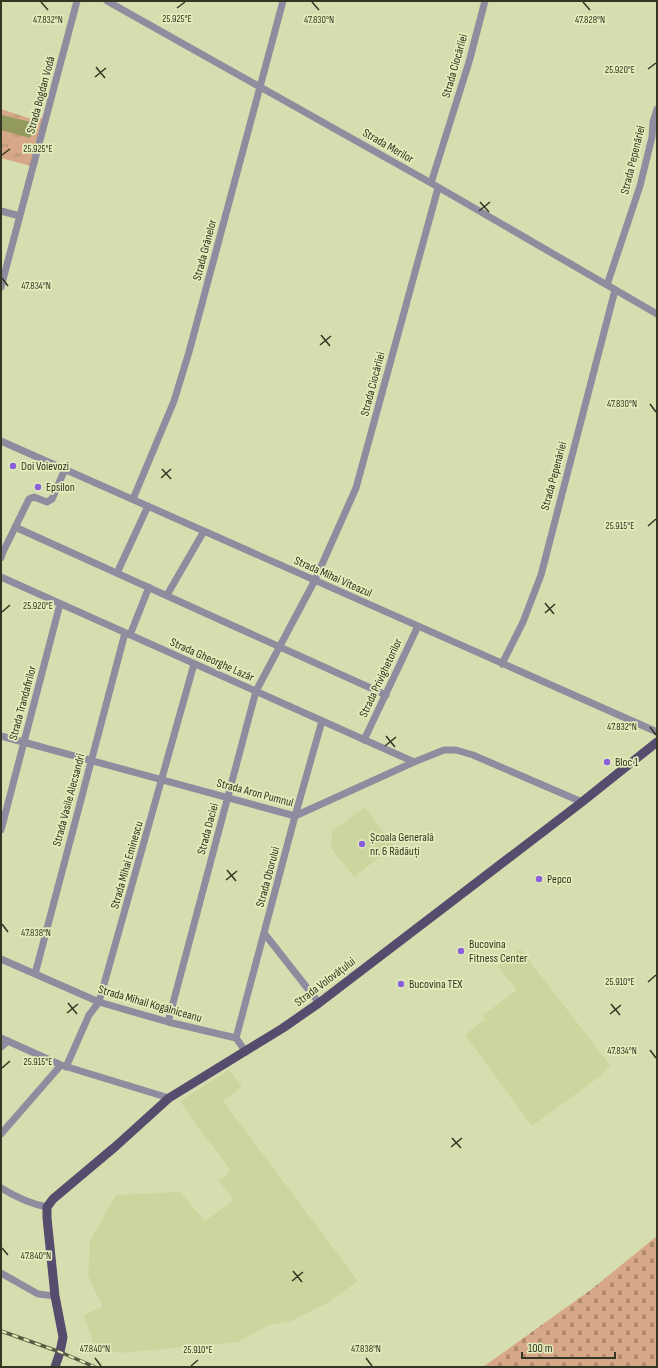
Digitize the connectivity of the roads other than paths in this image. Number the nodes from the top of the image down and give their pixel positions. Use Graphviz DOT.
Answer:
graph roads {
  1 [pos="77,1"];
  2 [pos="107,1"];
  3 [pos="283,1"];
  4 [pos="485,1"];
  5 [pos="260,86"];
  6 [pos="657,109"];
  7 [pos="431,183"];
  8 [pos="438,188"];
  9 [pos="1,211"];
  10 [pos="20,216"];
  11 [pos="607,285"];
  12 [pos="1,287"];
  13 [pos="615,290"];
  14 [pos="657,314"];
  15 [pos="1,441"];
  16 [pos="65,469"];
  17 [pos="132,499"];
  18 [pos="148,506"];
  19 [pos="15,527"];
  20 [pos="204,531"];
  21 [pos="1,558"];
  22 [pos="117,573"];
  23 [pos="1,577"];
  24 [pos="315,580"];
  25 [pos="149,588"];
  26 [pos="167,595"];
  27 [pos="60,604"];
  28 [pos="418,626"];
  29 [pos="127,634"];
  30 [pos="280,647"];
  31 [pos="194,664"];
  32 [pos="502,664"];
  33 [pos="256,691"];
  34 [pos="386,694"];
  35 [pos="322,721"];
  36 [pos="657,732"];
  37 [pos="1,736"];
  38 [pos="364,740"];
  39 [pos="24,742"];
  40 [pos="657,742"];
  41 [pos="91,760"];
  42 [pos="414,762"];
  43 [pos="163,780"];
  44 [pos="228,797"];
  45 [pos="582,802"];
  46 [pos="295,816"];
  47 [pos="1,830"];
  48 [pos="264,933"];
  49 [pos="1,959"];
  50 [pos="34,974"];
  51 [pos="99,1002"];
  52 [pos="319,1004"];
  53 [pos="168,1022"];
  54 [pos="236,1038"];
  55 [pos="4,1040"];
  56 [pos="1,1048"];
  57 [pos="246,1052"];
  58 [pos="63,1066"];
  59 [pos="169,1098"];
  60 [pos="1,1134"];
  61 [pos="1,1188"];
  62 [pos="47,1207"];
  63 [pos="1,1273"];
  64 [pos="55,1296"];
  65 [pos="55,1367"];
  1 -- 10 [label="street, Strada Bogdan Vodă"];
  2 -- 5 [label="street, Strada Merilor"];
  3 -- 5 [label="street, Strada Grânelor"];
  4 -- 7 [label="street, Strada Ciocârliei"];
  5 -- 7 [label="street, Strada Merilor"];
  5 -- 17 [label="street, Strada Grânelor"];
  6 -- 11 [label="street, Strada Pepenăriei"];
  7 -- 8 [label="street, Strada Merilor"];
  8 -- 11 [label="street, Strada Merilor"];
  8 -- 24 [label="street, Strada Ciocârliei"];
  9 -- 10 [label="street"];
  10 -- 12 [label="street, Strada Bogdan Vodă"];
  11 -- 13 [label="street, Strada Merilor"];
  13 -- 14 [label="street, Strada Merilor"];
  13 -- 32 [label="street, Strada Pepenăriei"];
  15 -- 16 [label="street, Strada Mihai Viteazul"];
  16 -- 17 [label="street, Strada Mihai Viteazul"];
  16 -- 19 [label="street"];
  17 -- 18 [label="street, Strada Mihai Viteazul"];
  18 -- 20 [label="street, Strada Mihai Viteazul"];
  18 -- 22 [label="street"];
  19 -- 21 [label="street"];
  19 -- 22 [label="street"];
  20 -- 24 [label="street, Strada Mihai Viteazul"];
  20 -- 26 [label="street"];
  22 -- 25 [label="street"];
  23 -- 27 [label="street, Strada Gheorghe Lazăr"];
  24 -- 28 [label="street, Strada Mihai Viteazul"];
  24 -- 30 [label="street, Strada Ciocârliei"];
  25 -- 26 [label="street"];
  25 -- 29 [label="street, Strada Vasile Alecsandri"];
  26 -- 30 [label="street"];
  27 -- 29 [label="street, Strada Gheorghe Lazăr"];
  27 -- 39 [label="street, Strada Trandafirilor"];
  28 -- 32 [label="street, Strada Mihai Viteazul"];
  28 -- 34 [label="street, Strada Privighetorilor"];
  29 -- 31 [label="street, Strada Gheorghe Lazăr"];
  29 -- 41 [label="street, Strada Vasile Alecsandri"];
  30 -- 33 [label="street, Strada Daciei"];
  30 -- 34 [label="street"];
  31 -- 33 [label="street, Strada Gheorghe Lazăr"];
  31 -- 43 [label="street, Strada Mihai Eminescu"];
  32 -- 36 [label="street, Strada Mihai Viteazul"];
  33 -- 35 [label="street, Strada Gheorghe Lazăr"];
  33 -- 44 [label="street, Strada Daciei"];
  34 -- 38 [label="street, Strada Privighetorilor"];
  35 -- 38 [label="street, Strada Gheorghe Lazăr"];
  35 -- 46 [label="street, Strada Oborului"];
  37 -- 39 [label="street, Strada Aron Pumnul"];
  38 -- 42 [label="street, Strada Gheorghe Lazăr"];
  39 -- 41 [label="street, Strada Aron Pumnul"];
  39 -- 47 [label="street, Strada Trandafirilor"];
  40 -- 45 [label="main road, Strada Volovățului"];
  41 -- 43 [label="street, Strada Aron Pumnul"];
  41 -- 50 [label="street, Strada Vasile Alecsandri"];
  42 -- 45 [label="street, Strada Aron Pumnul"];
  42 -- 46 [label="street, Strada Aron Pumnul"];
  43 -- 44 [label="street, Strada Aron Pumnul"];
  43 -- 51 [label="street, Strada Mihai Eminescu"];
  44 -- 46 [label="street, Strada Aron Pumnul"];
  44 -- 53 [label="street, Strada Daciei"];
  45 -- 52 [label="main road, Strada Volovățului"];
  46 -- 48 [label="street, Strada Oborului"];
  48 -- 52 [label="street"];
  48 -- 54 [label="street, Strada Oborului"];
  49 -- 50 [label="street, Strada Mihail Kogălniceanu"];
  50 -- 51 [label="street, Strada Mihail Kogălniceanu"];
  51 -- 53 [label="street, Strada Mihail Kogălniceanu"];
  51 -- 58 [label="street, Strada Mihai Eminescu"];
  52 -- 57 [label="main road, Strada Volovățului"];
  53 -- 54 [label="street, Strada Mihail Kogălniceanu"];
  54 -- 57 [label="street"];
  55 -- 56 [label="street"];
  55 -- 58 [label="street"];
  57 -- 59 [label="main road, Strada Volovățului"];
  58 -- 59 [label="street"];
  58 -- 60 [label="street, Strada Mihai Eminescu"];
  59 -- 62 [label="main road, Strada Volovățului"];
  61 -- 62 [label="street"];
  62 -- 64 [label="main road"];
  63 -- 64 [label="street"];
  64 -- 65 [label="main road"];
}
